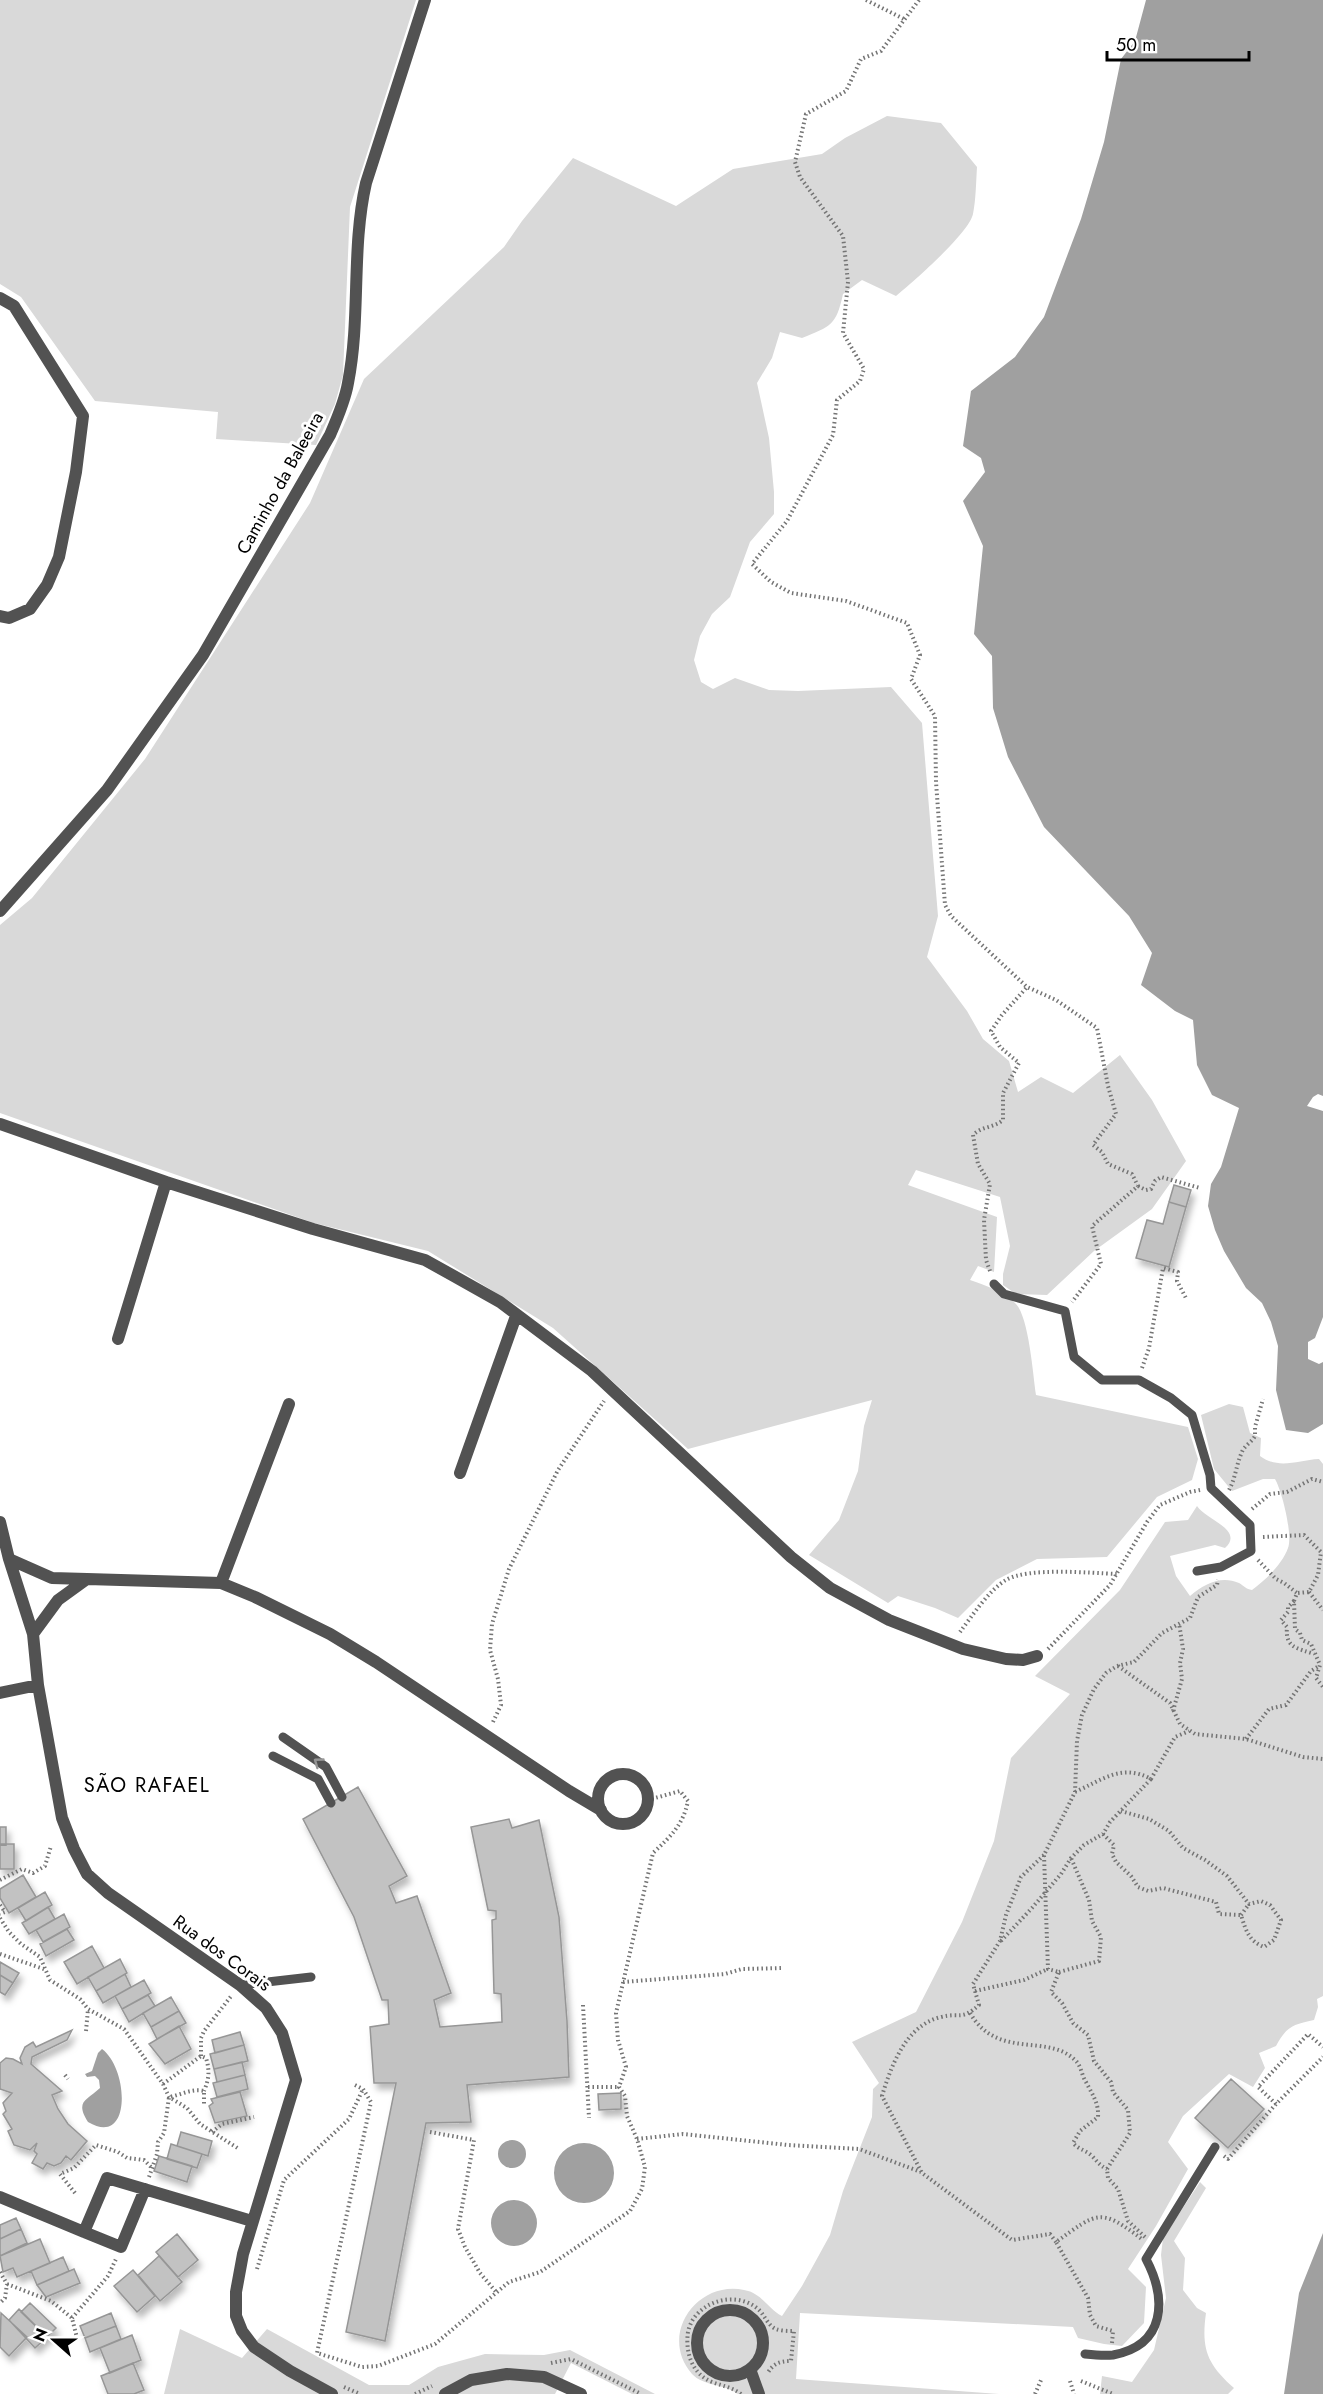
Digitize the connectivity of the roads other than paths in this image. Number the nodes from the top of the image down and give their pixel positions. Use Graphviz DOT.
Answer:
graph roads {
  1 [pos="425,0"];
  2 [pos="0,298"];
  3 [pos="0,616"];
  4 [pos="0,911"];
  5 [pos="0,1124"];
  6 [pos="166,1182"];
  7 [pos="994,1284"];
  8 [pos="516,1316"];
  9 [pos="118,1339"];
  10 [pos="290,1404"];
  11 [pos="460,1473"];
  12 [pos="0,1522"];
  13 [pos="9,1559"];
  14 [pos="1197,1571"];
  15 [pos="87,1579"];
  16 [pos="221,1583"];
  17 [pos="33,1634"];
  18 [pos="1037,1656"];
  19 [pos="38,1685"];
  20 [pos="0,1693"];
  21 [pos="283,1737"];
  22 [pos="273,1756"];
  23 [pos="342,1797"];
  24 [pos="331,1803"];
  25 [pos="601,1810"];
  26 [pos="310,1977"];
  27 [pos="240,1985"];
  28 [pos="1215,2147"];
  29 [pos="145,2189"];
  30 [pos="0,2198"];
  31 [pos="252,2221"];
  32 [pos="84,2232"];
  33 [pos="1085,2354"];
  34 [pos="750,2369"];
  35 [pos="333,2388"];
  36 [pos="445,2394"];
  37 [pos="581,2394"];
  38 [pos="759,2394"];
  1 -- 4 [label="street, Caminho da Baleeira"];
  2 -- 3 [label="street"];
  5 -- 6 [label="street"];
  6 -- 8 [label="street"];
  6 -- 9 [label="street"];
  7 -- 14 [label="lane"];
  8 -- 11 [label="street"];
  8 -- 18 [label="street"];
  10 -- 16 [label="street"];
  12 -- 13 [label="street, Rua dos Corais"];
  13 -- 15 [label="street"];
  13 -- 17 [label="street, Rua dos Corais"];
  15 -- 16 [label="street"];
  15 -- 17 [label="street"];
  16 -- 25 [label="street"];
  17 -- 19 [label="street, Rua dos Corais"];
  19 -- 20 [label="street"];
  19 -- 27 [label="street, Rua dos Corais"];
  23 -- 21 [label="lane, one-way"];
  22 -- 24 [label="lane"];
  25 -- 25 [label="street"];
  26 -- 27 [label="lane"];
  27 -- 31 [label="street, Rua dos Corais"];
  28 -- 33 [label="lane"];
  29 -- 31 [label="street"];
  29 -- 32 [label="street"];
  29 -- 32 [label="street"];
  30 -- 32 [label="street"];
  31 -- 35 [label="street, Rua dos Corais"];
  34 -- 34 [label="street"];
  34 -- 38 [label="street"];
  36 -- 37 [label="street"];
}
